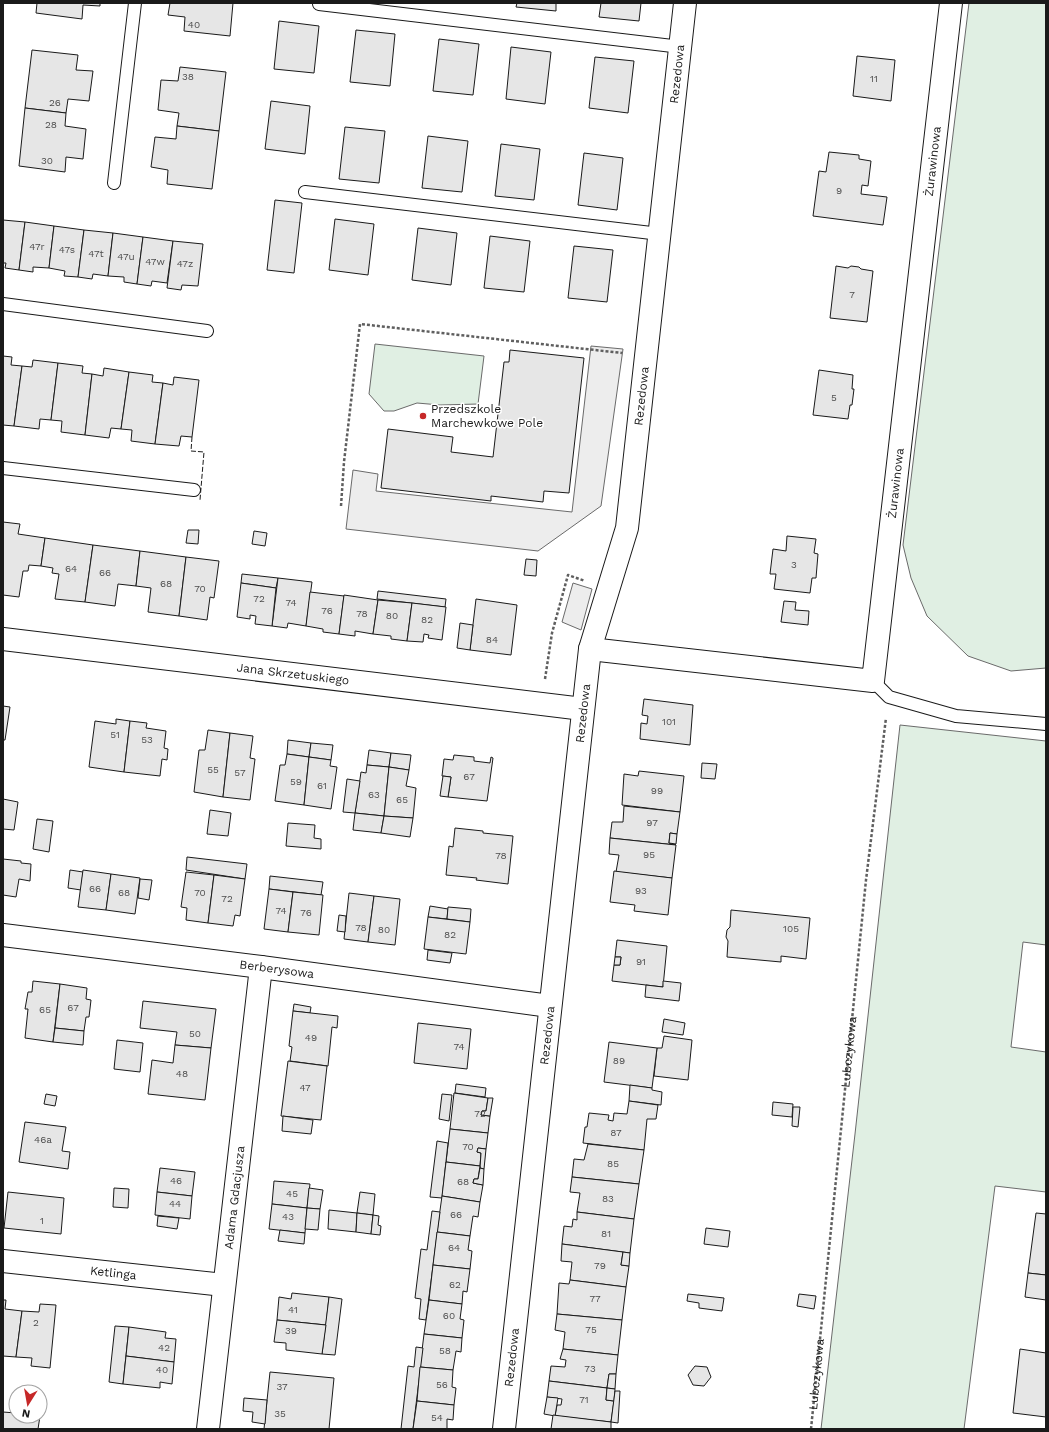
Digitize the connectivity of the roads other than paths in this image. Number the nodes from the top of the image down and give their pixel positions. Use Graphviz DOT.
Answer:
graph roads {
  1 [pos="135,3"];
  2 [pos="685,3"];
  3 [pos="951,3"];
  4 [pos="319,4"];
  5 [pos="681,47"];
  6 [pos="114,183"];
  7 [pos="305,192"];
  8 [pos="660,234"];
  9 [pos="3,304"];
  10 [pos="207,331"];
  11 [pos="3,468"];
  12 [pos="194,490"];
  13 [pos="3,639"];
  14 [pos="590,649"];
  15 [pos="873,681"];
  16 [pos="584,709"];
  17 [pos="1046,724"];
  18 [pos="3,935"];
  19 [pos="261,967"];
  20 [pos="550,1006"];
  21 [pos="3,1261"];
  22 [pos="224,1285"];
  23 [pos="208,1429"];
  24 [pos="504,1429"];
  1 -- 6 [label="lane"];
  2 -- 5 [label="street, Rezedowa"];
  3 -- 15 [label="street, Żurawinowa"];
  4 -- 5 [label="lane"];
  5 -- 8 [label="street, Rezedowa"];
  7 -- 8 [label="lane"];
  8 -- 14 [label="street, Rezedowa"];
  9 -- 10 [label="lane"];
  11 -- 12 [label="lane"];
  13 -- 16 [label="street, Jana Skrzetuskiego"];
  14 -- 15 [label="street"];
  14 -- 16 [label="street, Rezedowa"];
  15 -- 17 [label="lane"];
  16 -- 20 [label="street, Rezedowa"];
  18 -- 19 [label="street, Berberysowa"];
  19 -- 20 [label="street, Berberysowa"];
  19 -- 22 [label="street, Adama Gdacjusza"];
  20 -- 24 [label="street, Rezedowa"];
  21 -- 22 [label="street, Ketlinga"];
  22 -- 23 [label="street, Adama Gdacjusza"];
}
